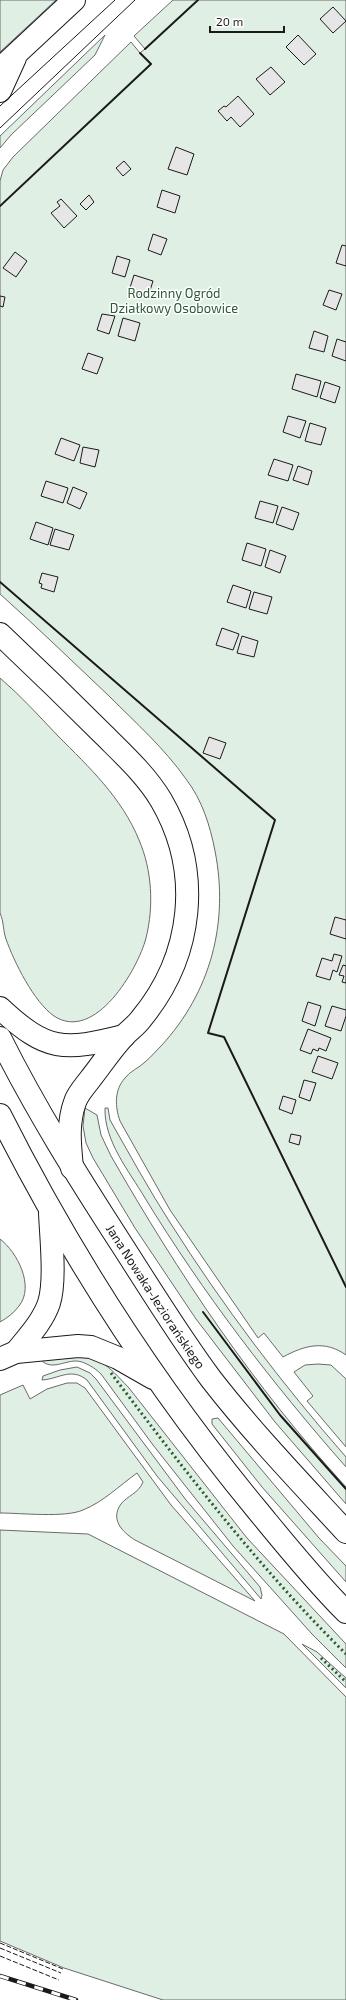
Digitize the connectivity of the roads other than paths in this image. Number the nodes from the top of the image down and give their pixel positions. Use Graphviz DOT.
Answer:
graph roads {
  1 [pos="74,0"];
  2 [pos="17,53"];
  3 [pos="0,69"];
  4 [pos="0,91"];
  5 [pos="0,634"];
  6 [pos="0,1008"];
  7 [pos="124,1036"];
  8 [pos="0,1038"];
  9 [pos="0,1115"];
  10 [pos="72,1168"];
  11 [pos="49,1210"];
  12 [pos="8,1355"];
  13 [pos="158,1381"];
  14 [pos="346,1532"];
  15 [pos="346,1612"];
  1 -- 2 [label="main road"];
  2 -- 3 [label="main road"];
  2 -- 4 [label="main road"];
  5 -- 7 [label="main road"];
  6 -- 7 [label="main road"];
  7 -- 10 [label="main road"];
  8 -- 10 [label="main road, Jana Nowaka-Jeziorańskiego"];
  9 -- 11 [label="main road"];
  10 -- 14 [label="main road, Jana Nowaka-Jeziorańskiego"];
  11 -- 12 [label="main road"];
  11 -- 13 [label="main road"];
  12 -- 13 [label="main road"];
  13 -- 15 [label="main road"];
}
